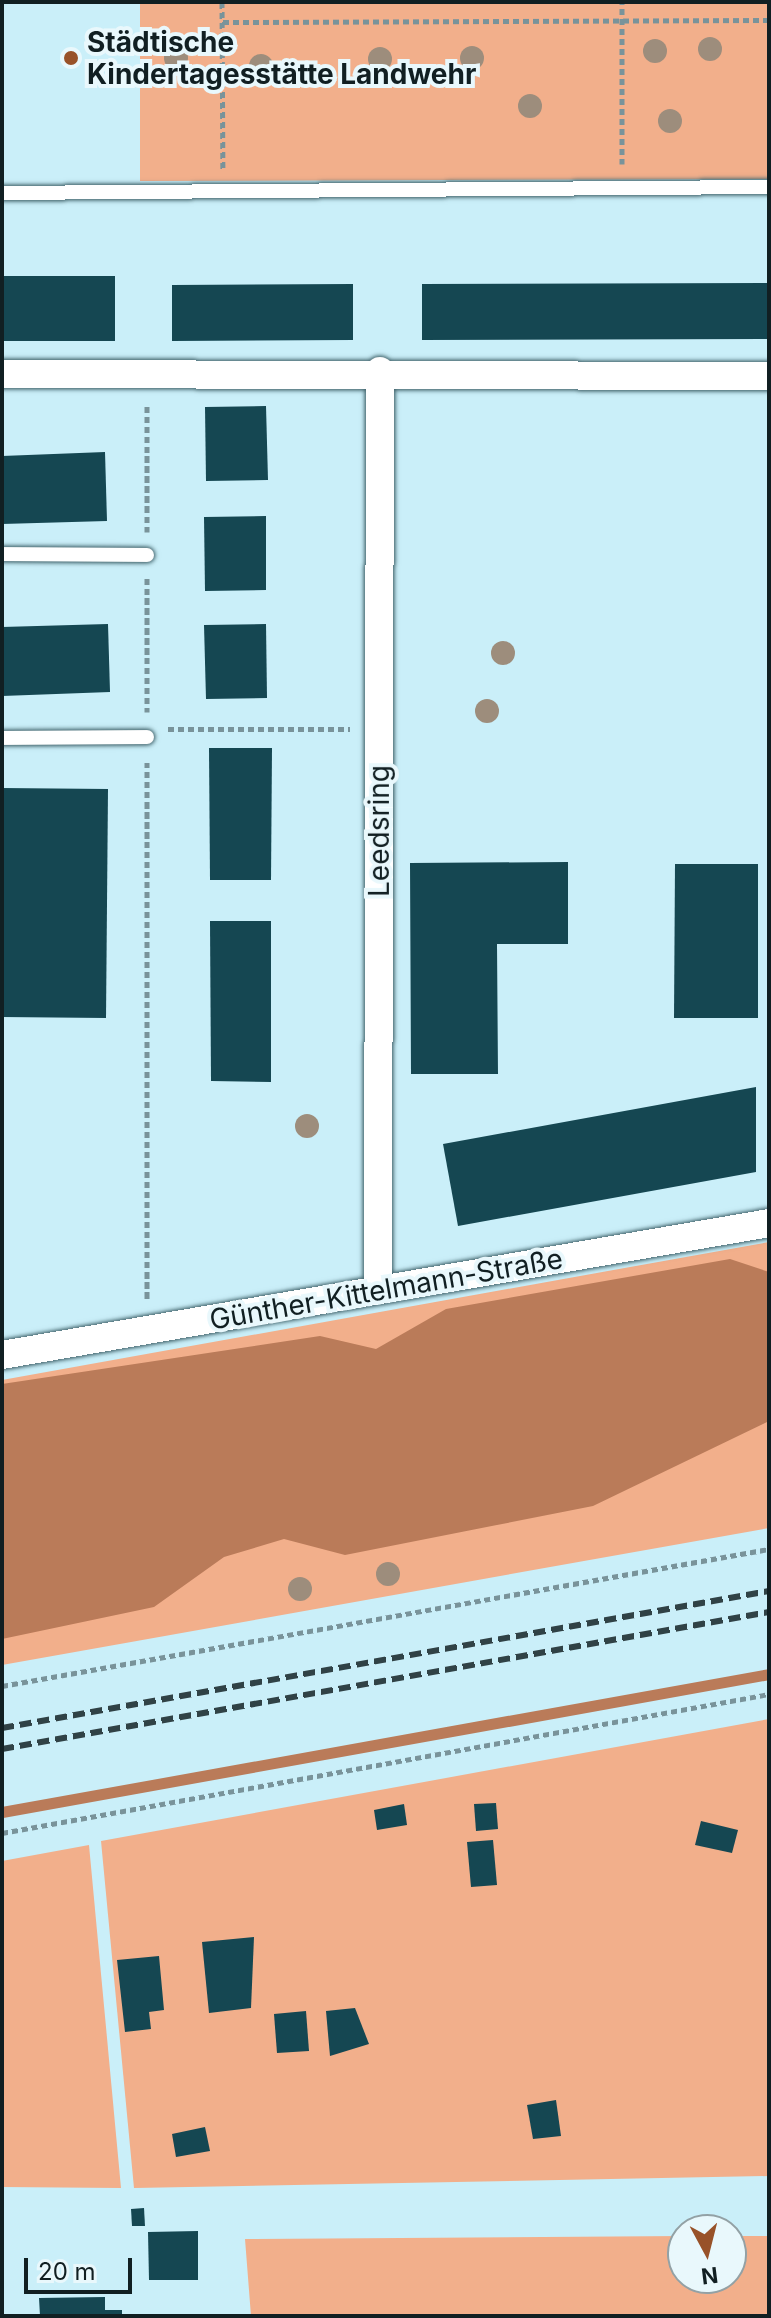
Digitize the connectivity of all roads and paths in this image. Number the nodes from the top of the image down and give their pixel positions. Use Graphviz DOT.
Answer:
graph roads {
  1 [pos="222,2"];
  2 [pos="622,2"];
  3 [pos="769,20"];
  4 [pos="622,21"];
  5 [pos="223,22"];
  6 [pos="606,169"];
  7 [pos="622,169"];
  8 [pos="636,169"];
  9 [pos="239,171"];
  10 [pos="769,187"];
  11 [pos="2,193"];
  12 [pos="380,371"];
  13 [pos="147,373"];
  14 [pos="2,374"];
  15 [pos="769,376"];
  16 [pos="2,554"];
  17 [pos="147,555"];
  18 [pos="379,729"];
  19 [pos="147,733"];
  20 [pos="2,738"];
  21 [pos="769,1223"];
  22 [pos="378,1290"];
  23 [pos="147,1330"];
  24 [pos="2,1355"];
  25 [pos="769,1549"];
  26 [pos="2,1686"];
  27 [pos="769,1694"];
  28 [pos="2,1833"];
  1 -- 5 [label="path"];
  2 -- 4 [label="path"];
  3 -- 4 [label="path"];
  4 -- 5 [label="path"];
  4 -- 7 [label="path"];
  5 -- 9 [label="path"];
  6 -- 7 [label="path"];
  7 -- 8 [label="path"];
  10 -- 11 [label="lane"];
  12 -- 13 [label="street"];
  12 -- 15 [label="street"];
  12 -- 18 [label="street, Leedsring"];
  13 -- 14 [label="street"];
  13 -- 17 [label="path"];
  16 -- 17 [label="lane"];
  17 -- 19 [label="path"];
  18 -- 19 [label="path"];
  18 -- 22 [label="street, Leedsring"];
  19 -- 20 [label="lane"];
  19 -- 23 [label="path"];
  21 -- 22 [label="street, Günther-Kittelmann-Straße"];
  22 -- 23 [label="street, Günther-Kittelmann-Straße"];
  23 -- 24 [label="street, Günther-Kittelmann-Straße"];
  25 -- 26 [label="path"];
  27 -- 28 [label="path"];
}
